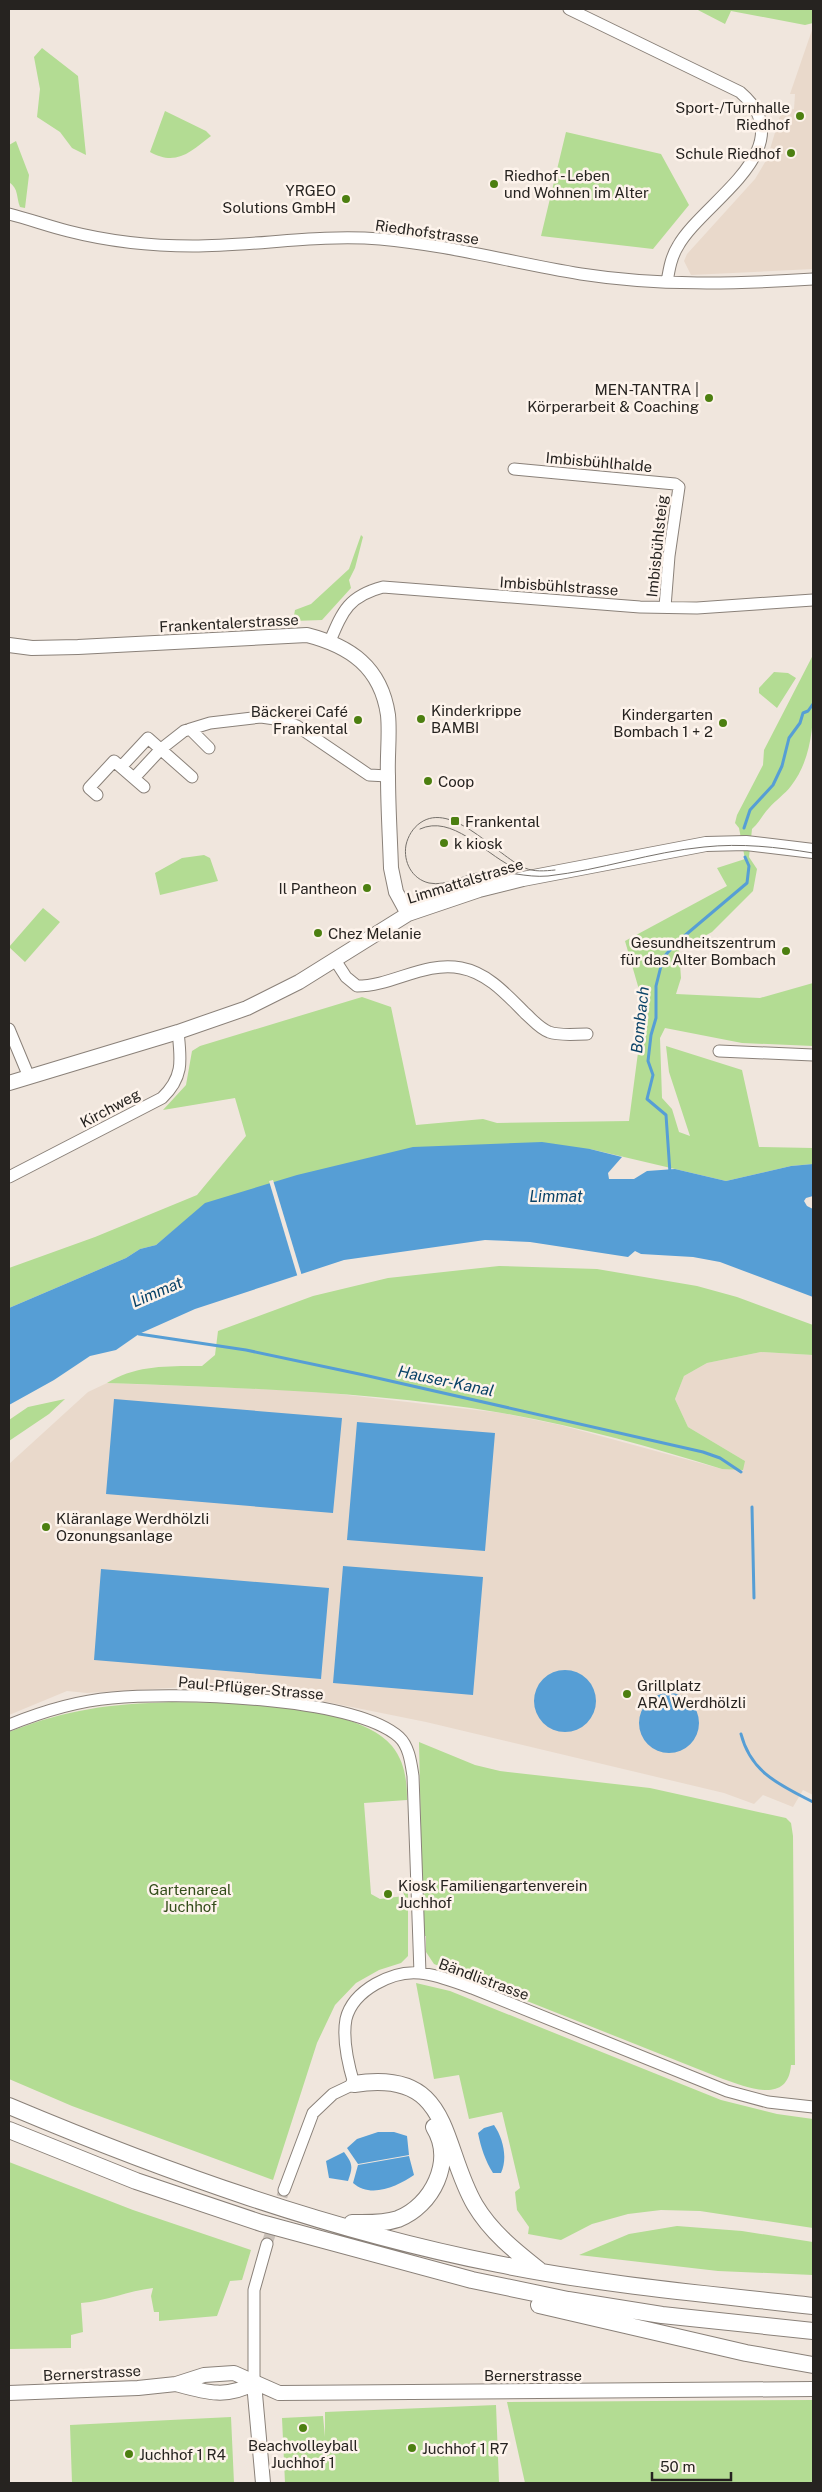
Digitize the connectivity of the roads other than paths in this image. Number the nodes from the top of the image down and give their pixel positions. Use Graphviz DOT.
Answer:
graph roads {
  1 [pos="569,9"];
  2 [pos="9,214"];
  3 [pos="813,279"];
  4 [pos="667,282"];
  5 [pos="514,469"];
  6 [pos="679,487"];
  7 [pos="813,600"];
  8 [pos="666,607"];
  9 [pos="330,641"];
  10 [pos="9,645"];
  11 [pos="190,729"];
  12 [pos="209,748"];
  13 [pos="161,749"];
  14 [pos="121,767"];
  15 [pos="388,776"];
  16 [pos="192,777"];
  17 [pos="134,778"];
  18 [pos="144,787"];
  19 [pos="97,795"];
  20 [pos="813,851"];
  21 [pos="408,914"];
  22 [pos="334,960"];
  23 [pos="9,1029"];
  24 [pos="178,1032"];
  25 [pos="587,1034"];
  26 [pos="719,1051"];
  27 [pos="813,1055"];
  28 [pos="33,1075"];
  29 [pos="9,1083"];
  30 [pos="9,1178"];
  31 [pos="9,1725"];
  32 [pos="420,1973"];
  33 [pos="354,2084"];
  34 [pos="9,2106"];
  35 [pos="813,2107"];
  36 [pos="9,2130"];
  37 [pos="284,2190"];
  38 [pos="338,2224"];
  39 [pos="267,2244"];
  40 [pos="541,2272"];
  41 [pos="513,2294"];
  42 [pos="813,2306"];
  43 [pos="813,2331"];
  44 [pos="813,2365"];
  45 [pos="254,2383"];
  46 [pos="176,2384"];
  47 [pos="813,2389"];
  48 [pos="9,2393"];
  49 [pos="263,2483"];
  1 -- 4 [label="street"];
  2 -- 4 [label="street, Riedhofstrasse"];
  3 -- 4 [label="street, Riedhofstrasse"];
  5 -- 6 [label="street, Imbisbühlhalde"];
  6 -- 8 [label="street, Imbisbühlsteig"];
  7 -- 8 [label="street, Imbisbühlstrasse"];
  8 -- 9 [label="street, Imbisbühlstrasse"];
  9 -- 10 [label="main road, Frankentalerstrasse"];
  9 -- 15 [label="main road, Frankentalerstrasse"];
  11 -- 12 [label="street"];
  11 -- 13 [label="street"];
  11 -- 15 [label="street"];
  13 -- 14 [label="street"];
  13 -- 16 [label="street"];
  13 -- 17 [label="street"];
  14 -- 17 [label="street"];
  14 -- 19 [label="street"];
  15 -- 21 [label="main road, Frankentalerstrasse"];
  17 -- 18 [label="street"];
  20 -- 21 [label="main road, Limmattalstrasse"];
  21 -- 22 [label="main road, Limmattalstrasse"];
  22 -- 24 [label="main road, Limmattalstrasse"];
  22 -- 25 [label="street"];
  23 -- 28 [label="street"];
  24 -- 28 [label="main road, Limmattalstrasse"];
  24 -- 30 [label="street, Kirchweg"];
  26 -- 27 [label="street"];
  28 -- 29 [label="main road, Limmattalstrasse"];
  31 -- 32 [label="street, Paul-Pflüger-Strasse"];
  32 -- 33 [label="street, Bändlistrasse"];
  32 -- 35 [label="street, Bändlistrasse"];
  33 -- 37 [label="street"];
  33 -- 38 [label="highway"];
  33 -- 40 [label="highway"];
  34 -- 38 [label="highway"];
  36 -- 41 [label="highway"];
  38 -- 40 [label="highway"];
  39 -- 45 [label="street"];
  40 -- 42 [label="highway"];
  41 -- 43 [label="highway"];
  41 -- 44 [label="highway"];
  45 -- 46 [label="main road, Bernerstrasse"];
  45 -- 46 [label="main road, Bernerstrasse"];
  45 -- 47 [label="main road, Bernerstrasse"];
  45 -- 49 [label="main road"];
  46 -- 48 [label="main road, Bernerstrasse"];
}
